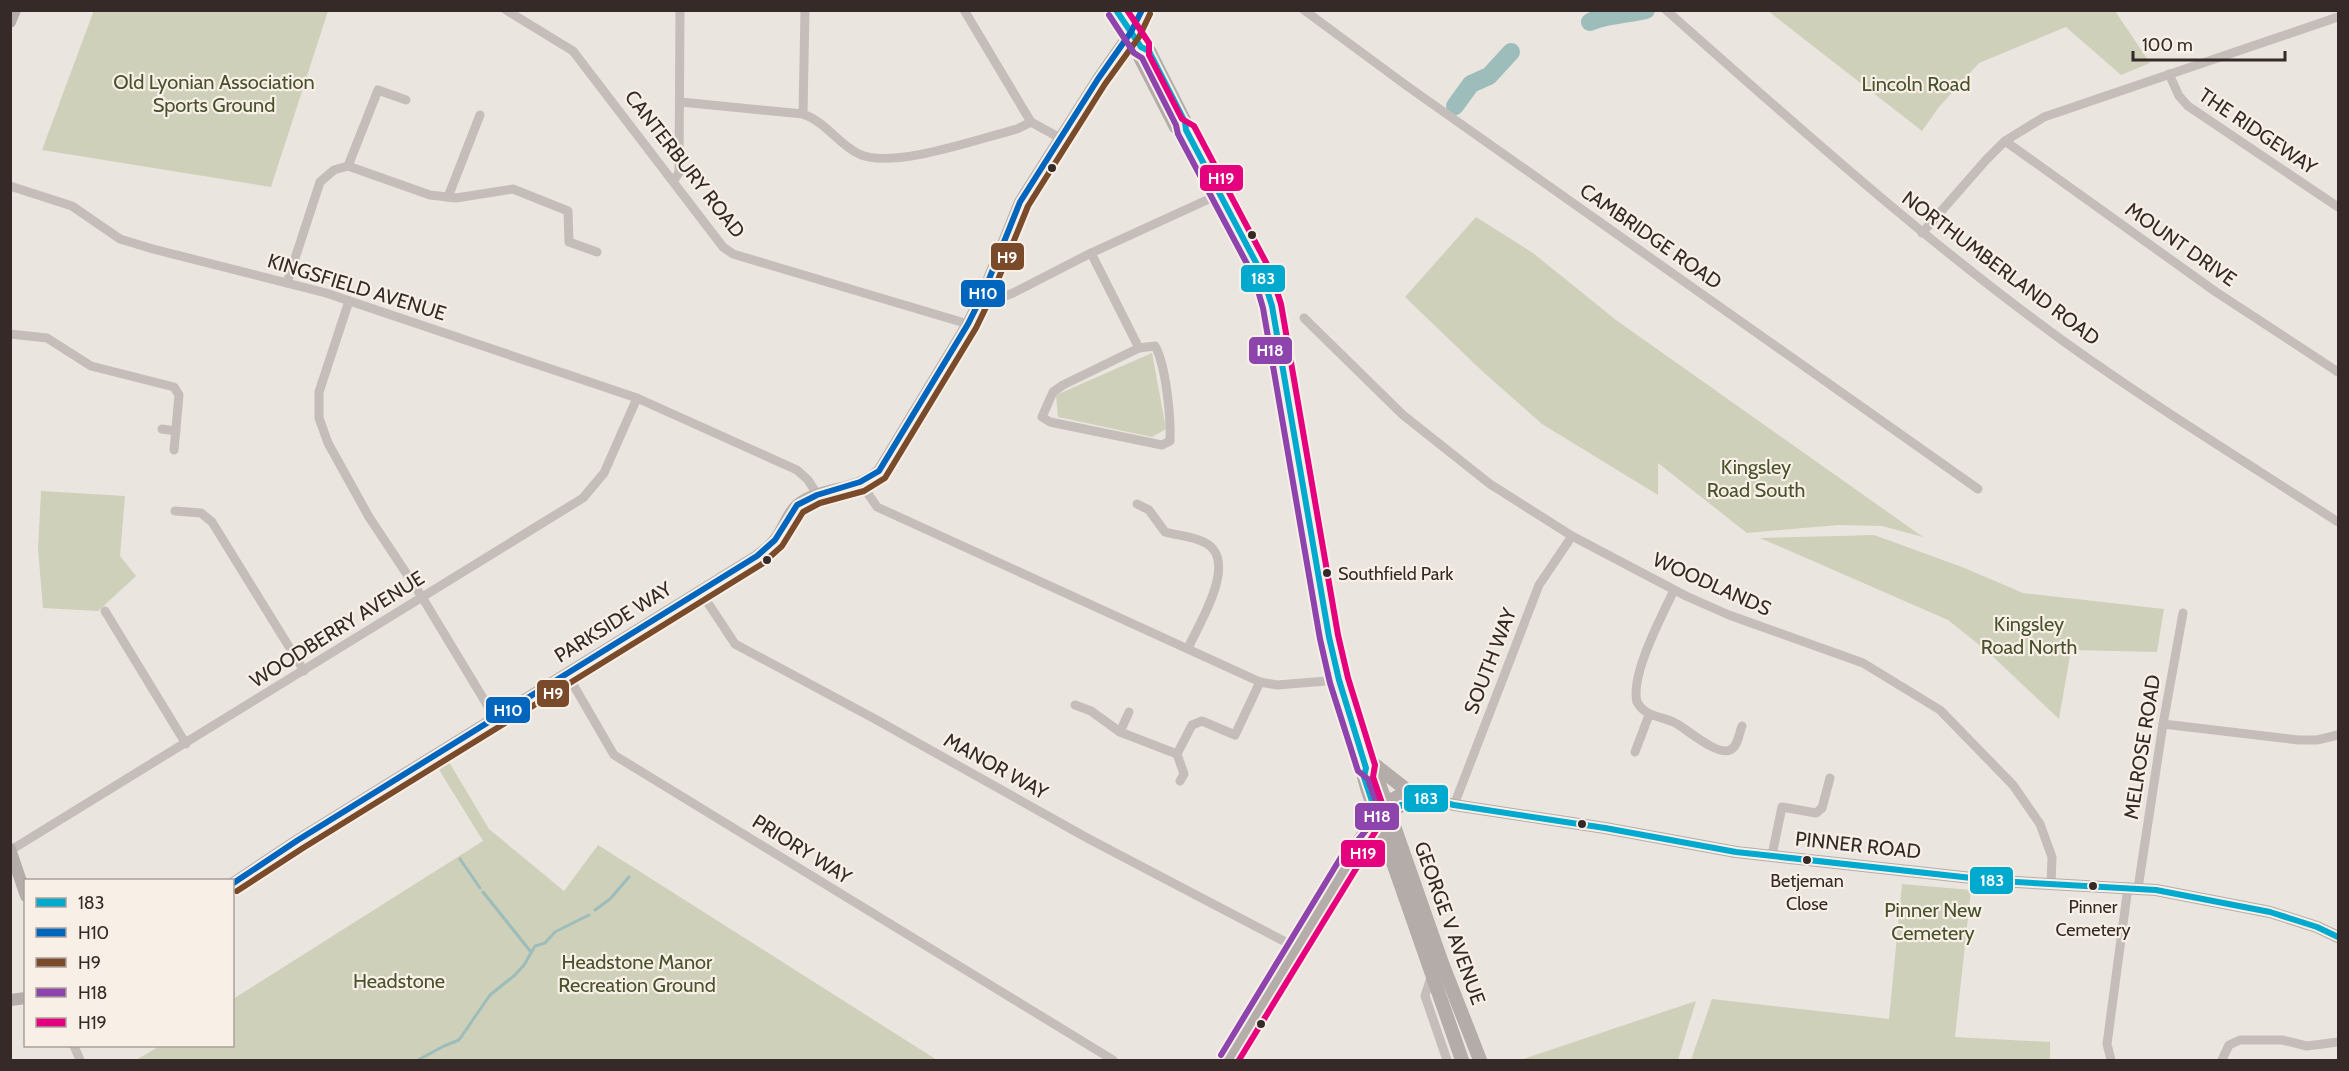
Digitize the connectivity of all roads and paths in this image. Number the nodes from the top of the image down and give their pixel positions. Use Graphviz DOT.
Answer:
graph roads {
  1 [pos="15,10"];
  2 [pos="506,10"];
  3 [pos="680,10"];
  4 [pos="805,10"];
  5 [pos="964,10"];
  6 [pos="1116,10"];
  7 [pos="1142,10"];
  8 [pos="1304,10"];
  9 [pos="1669,13"];
  10 [pos="2338,17"];
  11 [pos="10,22"];
  12 [pos="1131,32"];
  13 [pos="2169,74"];
  14 [pos="406,100"];
  15 [pos="681,102"];
  16 [pos="803,114"];
  17 [pos="480,115"];
  18 [pos="1031,123"];
  19 [pos="1060,138"];
  20 [pos="2005,141"];
  21 [pos="348,166"];
  22 [pos="673,181"];
  23 [pos="10,186"];
  24 [pos="1220,194"];
  25 [pos="448,197"];
  26 [pos="2338,207"];
  27 [pos="1922,233"];
  28 [pos="597,252"];
  29 [pos="1091,253"];
  30 [pos="287,283"];
  31 [pos="983,294"];
  32 [pos="349,301"];
  33 [pos="1304,318"];
  34 [pos="968,324"];
  35 [pos="1317,332"];
  36 [pos="10,334"];
  37 [pos="1306,339"];
  38 [pos="1139,348"];
  39 [pos="2338,372"];
  40 [pos="637,398"];
  41 [pos="162,429"];
  42 [pos="176,430"];
  43 [pos="174,450"];
  44 [pos="861,483"];
  45 [pos="1978,489"];
  46 [pos="817,494"];
  47 [pos="1137,504"];
  48 [pos="175,511"];
  49 [pos="2338,522"];
  50 [pos="1572,537"];
  51 [pos="1674,590"];
  52 [pos="700,591"];
  53 [pos="422,597"];
  54 [pos="105,611"];
  55 [pos="2183,612"];
  56 [pos="1188,648"];
  57 [pos="304,670"];
  58 [pos="567,674"];
  59 [pos="1339,680"];
  60 [pos="1260,682"];
  61 [pos="1075,705"];
  62 [pos="1130,712"];
  63 [pos="1649,715"];
  64 [pos="495,718"];
  65 [pos="2163,724"];
  66 [pos="1742,726"];
  67 [pos="1120,732"];
  68 [pos="2338,735"];
  69 [pos="186,744"];
  70 [pos="1635,752"];
  71 [pos="1177,754"];
  72 [pos="1364,762"];
  73 [pos="1830,778"];
  74 [pos="1180,781"];
  75 [pos="1418,796"];
  76 [pos="1454,805"];
  77 [pos="1383,814"];
  78 [pos="11,850"];
  79 [pos="1358,851"];
  80 [pos="1772,855"];
  81 [pos="1391,858"];
  82 [pos="234,883"];
  83 [pos="2051,885"];
  84 [pos="2133,887"];
  85 [pos="24,890"];
  86 [pos="2338,937"];
  87 [pos="1297,948"];
  88 [pos="1432,974"];
  89 [pos="2338,1042"];
  90 [pos="1113,1060"];
  91 [pos="1228,1060"];
  92 [pos="1446,1060"];
  93 [pos="1462,1060"];
  94 [pos="1480,1060"];
  95 [pos="2111,1060"];
  96 [pos="2222,1060"];
  1 -- 11 [label="street"];
  2 -- 22 [label="street, CANTERBURY ROAD"];
  3 -- 15 [label="street"];
  4 -- 16 [label="street"];
  5 -- 18 [label="street"];
  6 -- 12 [label="main road"];
  7 -- 12 [label="main road"];
  8 -- 45 [label="street, CAMBRIDGE ROAD"];
  9 -- 27 [label="street, NORTHUMBERLAND ROAD"];
  10 -- 13 [label="street"];
  12 -- 19 [label="street"];
  12 -- 24 [label="main road"];
  13 -- 20 [label="street"];
  13 -- 26 [label="street, THE RIDGEWAY"];
  14 -- 21 [label="street"];
  15 -- 16 [label="street"];
  15 -- 22 [label="street"];
  16 -- 18 [label="street"];
  17 -- 25 [label="street"];
  18 -- 19 [label="street"];
  19 -- 31 [label="street"];
  20 -- 27 [label="street"];
  20 -- 39 [label="street, MOUNT DRIVE"];
  21 -- 25 [label="street"];
  21 -- 30 [label="street"];
  22 -- 34 [label="street, CANTERBURY ROAD"];
  23 -- 30 [label="street, KINGSFIELD AVENUE"];
  24 -- 29 [label="street"];
  24 -- 59 [label="main road"];
  25 -- 28 [label="street"];
  27 -- 49 [label="street, NORTHUMBERLAND ROAD"];
  29 -- 31 [label="street"];
  29 -- 38 [label="street"];
  30 -- 32 [label="street, KINGSFIELD AVENUE"];
  31 -- 34 [label="street"];
  32 -- 40 [label="street, KINGSFIELD AVENUE"];
  32 -- 53 [label="street"];
  33 -- 35 [label="street, WOODLANDS"];
  34 -- 44 [label="street"];
  35 -- 37 [label="street"];
  35 -- 50 [label="street, WOODLANDS"];
  36 -- 42 [label="street"];
  38 -- 38 [label="street"];
  40 -- 46 [label="street, KINGSFIELD AVENUE"];
  40 -- 53 [label="street, WOODBERRY AVENUE"];
  41 -- 42 [label="street"];
  42 -- 43 [label="street"];
  44 -- 46 [label="street"];
  44 -- 56 [label="street"];
  46 -- 52 [label="street, PARKSIDE WAY"];
  47 -- 56 [label="street"];
  48 -- 57 [label="street"];
  50 -- 51 [label="street, WOODLANDS"];
  50 -- 76 [label="street, SOUTH WAY"];
  51 -- 63 [label="street"];
  51 -- 83 [label="street, WOODLANDS"];
  52 -- 58 [label="street, PARKSIDE WAY"];
  52 -- 87 [label="street, MANOR WAY"];
  53 -- 57 [label="street, WOODBERRY AVENUE"];
  53 -- 64 [label="street"];
  54 -- 69 [label="street"];
  55 -- 65 [label="street, MELROSE ROAD"];
  56 -- 60 [label="street"];
  57 -- 69 [label="street, WOODBERRY AVENUE"];
  58 -- 64 [label="street, PARKSIDE WAY"];
  58 -- 90 [label="street, PRIORY WAY"];
  59 -- 60 [label="street"];
  59 -- 72 [label="main road"];
  60 -- 71 [label="street"];
  61 -- 67 [label="street"];
  62 -- 67 [label="street"];
  63 -- 66 [label="street"];
  63 -- 70 [label="street"];
  64 -- 82 [label="street, PARKSIDE WAY"];
  65 -- 68 [label="street"];
  65 -- 84 [label="street, MELROSE ROAD"];
  67 -- 71 [label="street"];
  69 -- 78 [label="street, WOODBERRY AVENUE"];
  71 -- 74 [label="street"];
  72 -- 75 [label="main road"];
  72 -- 77 [label="main road"];
  73 -- 80 [label="street"];
  75 -- 76 [label="street, PINNER ROAD"];
  75 -- 77 [label="street"];
  76 -- 80 [label="street, PINNER ROAD"];
  77 -- 79 [label="street"];
  77 -- 81 [label="main road, GEORGE V AVENUE"];
  77 -- 94 [label="main road, GEORGE V AVENUE"];
  78 -- 85 [label="street"];
  79 -- 81 [label="main road"];
  79 -- 87 [label="street"];
  80 -- 83 [label="street, PINNER ROAD"];
  81 -- 88 [label="main road, GEORGE V AVENUE"];
  83 -- 84 [label="street, PINNER ROAD"];
  84 -- 86 [label="street, PINNER ROAD"];
  84 -- 95 [label="street, MELROSE ROAD"];
  87 -- 91 [label="street"];
  88 -- 92 [label="street, GEORGE V AVENUE"];
  88 -- 93 [label="main road, GEORGE V AVENUE"];
  89 -- 96 [label="street"];
}
